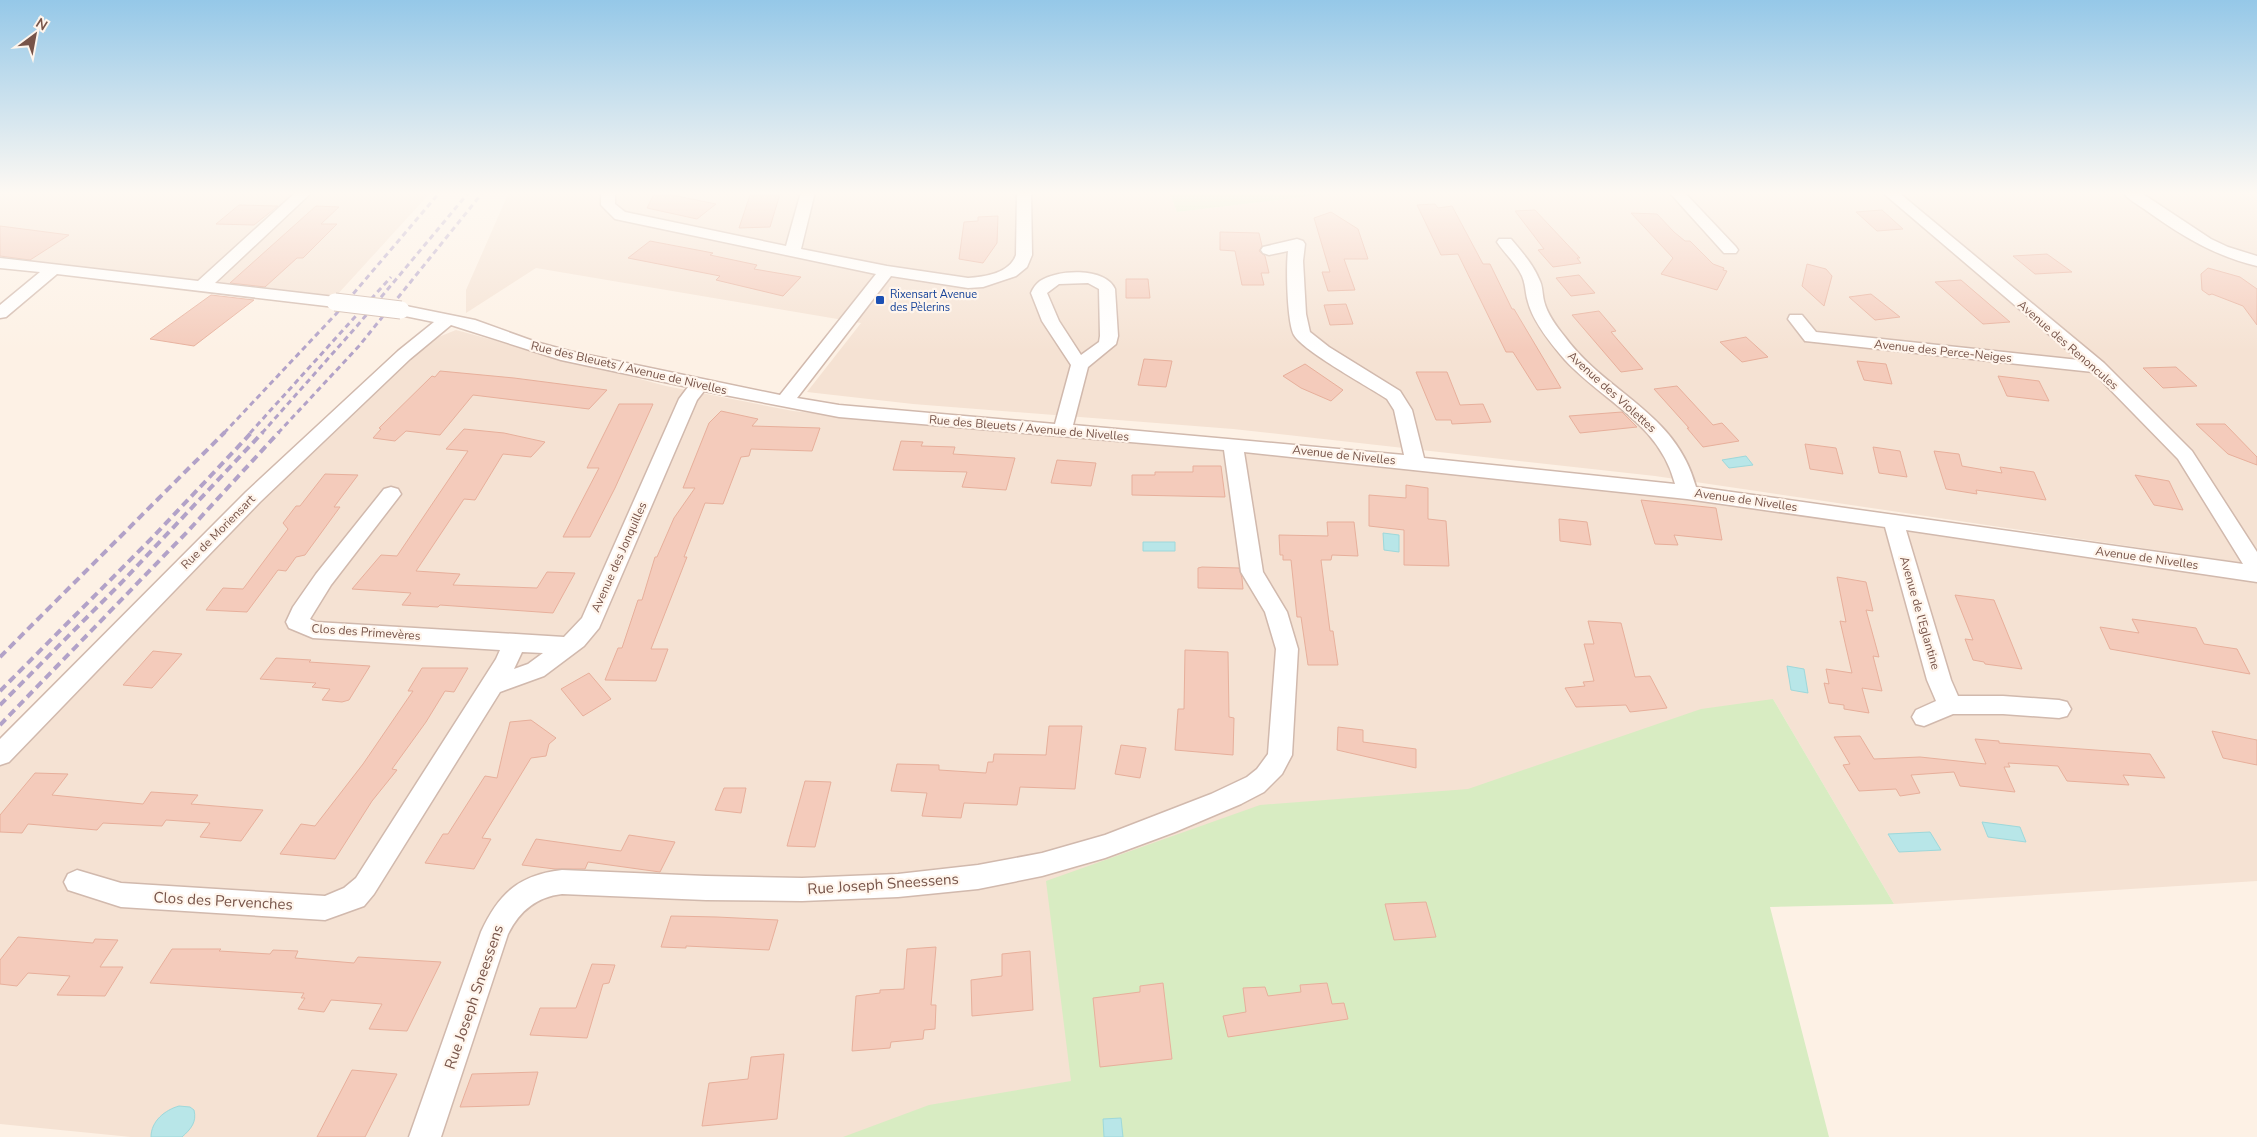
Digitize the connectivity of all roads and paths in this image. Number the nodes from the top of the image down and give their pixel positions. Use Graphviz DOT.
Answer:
graph roads {
  1 [pos="247,245"];
  2 [pos="768,245"];
  3 [pos="794,245"];
  4 [pos="1024,245"];
  5 [pos="1292,245"];
  6 [pos="1297,245"];
  7 [pos="1508,245"];
  8 [pos="1725,245"];
  9 [pos="1952,245"];
  10 [pos="2208,245"];
  11 [pos="793,250"];
  12 [pos="1269,250"];
  13 [pos="1730,250"];
  14 [pos="2257,261"];
  15 [pos="0,263"];
  16 [pos="54,269"];
  17 [pos="887,270"];
  18 [pos="202,286"];
  19 [pos="0,313"];
  20 [pos="1796,319"];
  21 [pos="447,320"];
  22 [pos="1080,365"];
  23 [pos="2098,367"];
  24 [pos="700,384"];
  25 [pos="784,402"];
  26 [pos="1062,431"];
  27 [pos="1233,445"];
  28 [pos="1416,462"];
  29 [pos="1687,492"];
  30 [pos="391,494"];
  31 [pos="1893,521"];
  32 [pos="2257,570"];
  33 [pos="2257,574"];
  34 [pos="514,642"];
  35 [pos="568,646"];
  36 [pos="491,686"];
  37 [pos="1950,705"];
  38 [pos="2059,709"];
  39 [pos="1924,717"];
  40 [pos="0,755"];
  41 [pos="77,882"];
  42 [pos="425,1137"];
  1 -- 18 [label="street"];
  2 -- 11 [label="street"];
  3 -- 11 [label="street"];
  4 -- 17 [label="street"];
  5 -- 12 [label="street"];
  6 -- 28 [label="street"];
  7 -- 29 [label="street, Avenue des Violettes"];
  8 -- 13 [label="street"];
  9 -- 23 [label="street, Avenue des Renoncules"];
  10 -- 14 [label="street"];
  11 -- 17 [label="street"];
  15 -- 16 [label="street, Rue des Bleuets / Avenue de Nivelles"];
  16 -- 18 [label="street, Rue des Bleuets / Avenue de Nivelles"];
  16 -- 19 [label="street"];
  17 -- 25 [label="street"];
  18 -- 21 [label="street, Rue des Bleuets / Avenue de Nivelles, bridge"];
  20 -- 23 [label="street, Avenue des Perce-Neiges"];
  21 -- 24 [label="street, Rue des Bleuets / Avenue de Nivelles"];
  21 -- 40 [label="street, Rue de Moriensart"];
  22 -- 22 [label="street"];
  22 -- 26 [label="street"];
  23 -- 32 [label="street, Avenue des Renoncules"];
  24 -- 25 [label="street, Rue des Bleuets / Avenue de Nivelles"];
  24 -- 35 [label="street, Avenue des Jonquilles"];
  25 -- 26 [label="street, Rue des Bleuets / Avenue de Nivelles"];
  26 -- 27 [label="street, Rue des Bleuets / Avenue de Nivelles"];
  27 -- 28 [label="street, Avenue de Nivelles"];
  27 -- 42 [label="street, Rue Joseph Sneessens"];
  28 -- 29 [label="street, Avenue de Nivelles"];
  29 -- 31 [label="street, Avenue de Nivelles"];
  30 -- 34 [label="street, Clos des Primevères"];
  31 -- 33 [label="street, Avenue de Nivelles"];
  31 -- 37 [label="street, Avenue de l'Eglantine"];
  34 -- 35 [label="street, Clos des Primevères"];
  34 -- 36 [label="street"];
  35 -- 36 [label="street, Avenue des Jonquilles"];
  36 -- 41 [label="street, Clos des Pervenches"];
  37 -- 38 [label="street"];
  37 -- 39 [label="street"];
}
